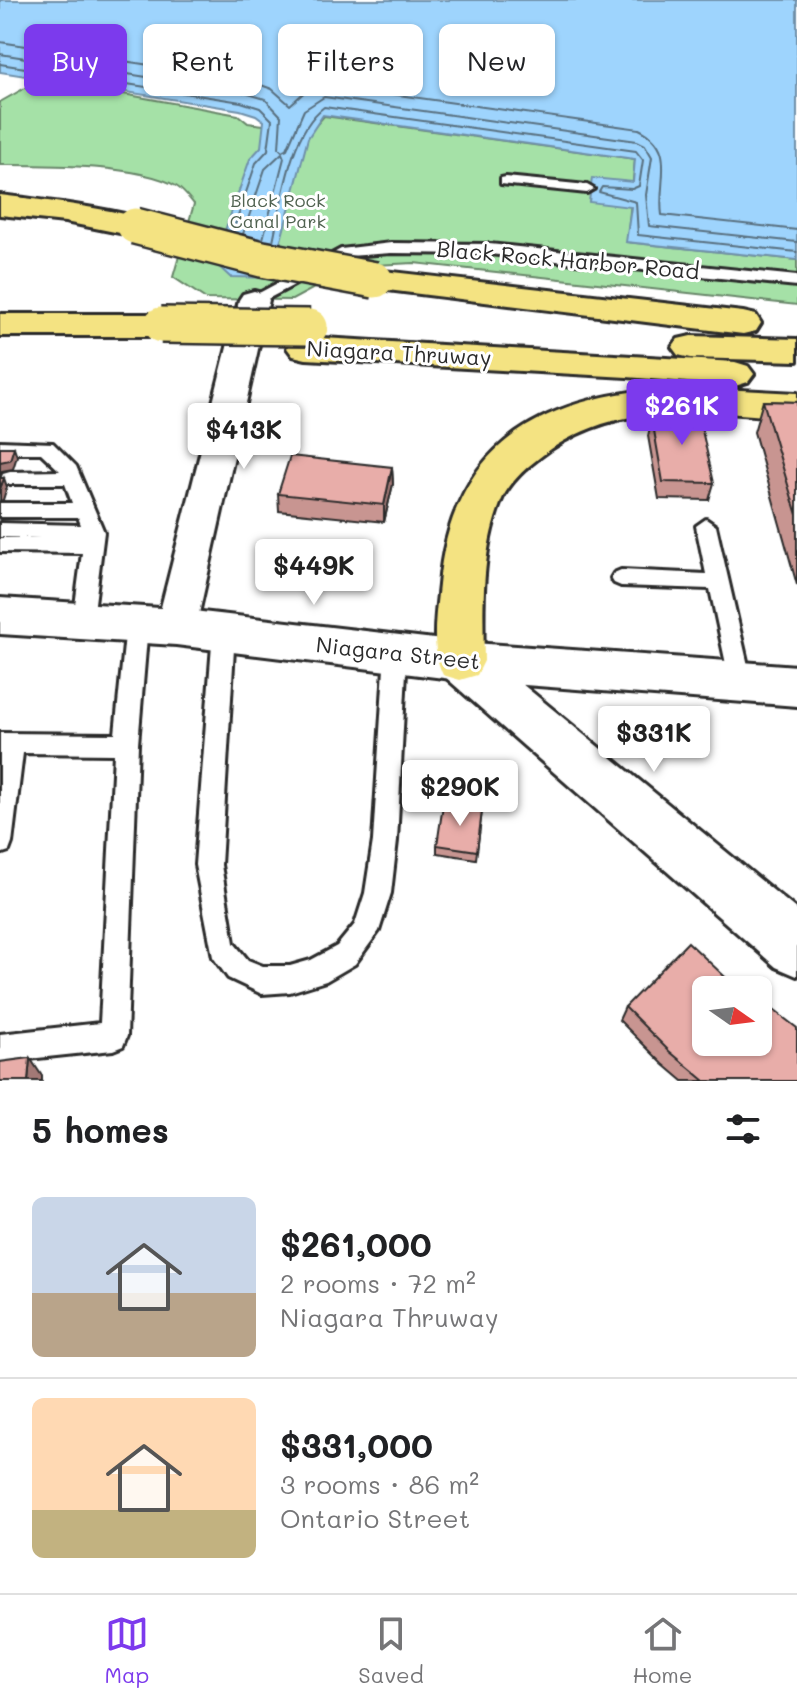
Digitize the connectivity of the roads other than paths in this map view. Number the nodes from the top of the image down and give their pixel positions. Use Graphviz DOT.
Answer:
graph roads {
  1 [pos="506,181"];
  2 [pos="587,189"];
  3 [pos="0,205"];
  4 [pos="797,281"];
  5 [pos="254,300"];
  6 [pos="0,325"];
  7 [pos="797,329"];
  8 [pos="159,337"];
  9 [pos="308,337"];
  10 [pos="797,350"];
  11 [pos="0,352"];
  12 [pos="797,379"];
  13 [pos="797,406"];
  14 [pos="9,462"];
  15 [pos="66,468"];
  16 [pos="0,510"];
  17 [pos="85,510"];
  18 [pos="706,526"];
  19 [pos="0,530"];
  20 [pos="94,539"];
  21 [pos="0,545"];
  22 [pos="621,578"];
  23 [pos="718,582"];
  24 [pos="0,616"];
  25 [pos="84,621"];
  26 [pos="156,626"];
  27 [pos="224,632"];
  28 [pos="396,653"];
  29 [pos="460,661"];
  30 [pos="741,683"];
  31 [pos="797,686"];
  32 [pos="6,743"];
  33 [pos="126,744"];
  34 [pos="0,843"];
  35 [pos="797,947"];
  36 [pos="0,1048"];
  1 -- 2 [label="lane"];
  3 -- 7 [label="highway, bridge"];
  4 -- 5 [label="lane, Black Rock Harbor Road"];
  5 -- 26 [label="street, Black Rock Harbor Road"];
  6 -- 8 [label="highway, Niagara Thruway"];
  8 -- 9 [label="highway, Niagara Thruway"];
  8 -- 11 [label="highway, Niagara Thruway"];
  9 -- 10 [label="highway, Niagara Thruway"];
  9 -- 12 [label="highway, Niagara Thruway"];
  13 -- 29 [label="highway"];
  14 -- 15 [label="lane"];
  14 -- 15 [label="lane"];
  15 -- 17 [label="lane"];
  16 -- 17 [label="lane"];
  17 -- 20 [label="lane"];
  18 -- 23 [label="lane"];
  19 -- 20 [label="lane"];
  20 -- 21 [label="lane"];
  20 -- 25 [label="lane"];
  22 -- 23 [label="lane"];
  23 -- 30 [label="lane"];
  24 -- 25 [label="main road, Niagara Street"];
  25 -- 26 [label="main road, Niagara Street"];
  26 -- 27 [label="main road, Niagara Street"];
  26 -- 33 [label="lane"];
  27 -- 28 [label="main road, Niagara Street"];
  27 -- 28 [label="lane"];
  28 -- 29 [label="main road, Niagara Street"];
  29 -- 30 [label="main road, Niagara Street"];
  29 -- 35 [label="main road"];
  30 -- 31 [label="main road, Niagara Street"];
  32 -- 33 [label="lane"];
  32 -- 34 [label="lane"];
  33 -- 36 [label="lane"];
}
